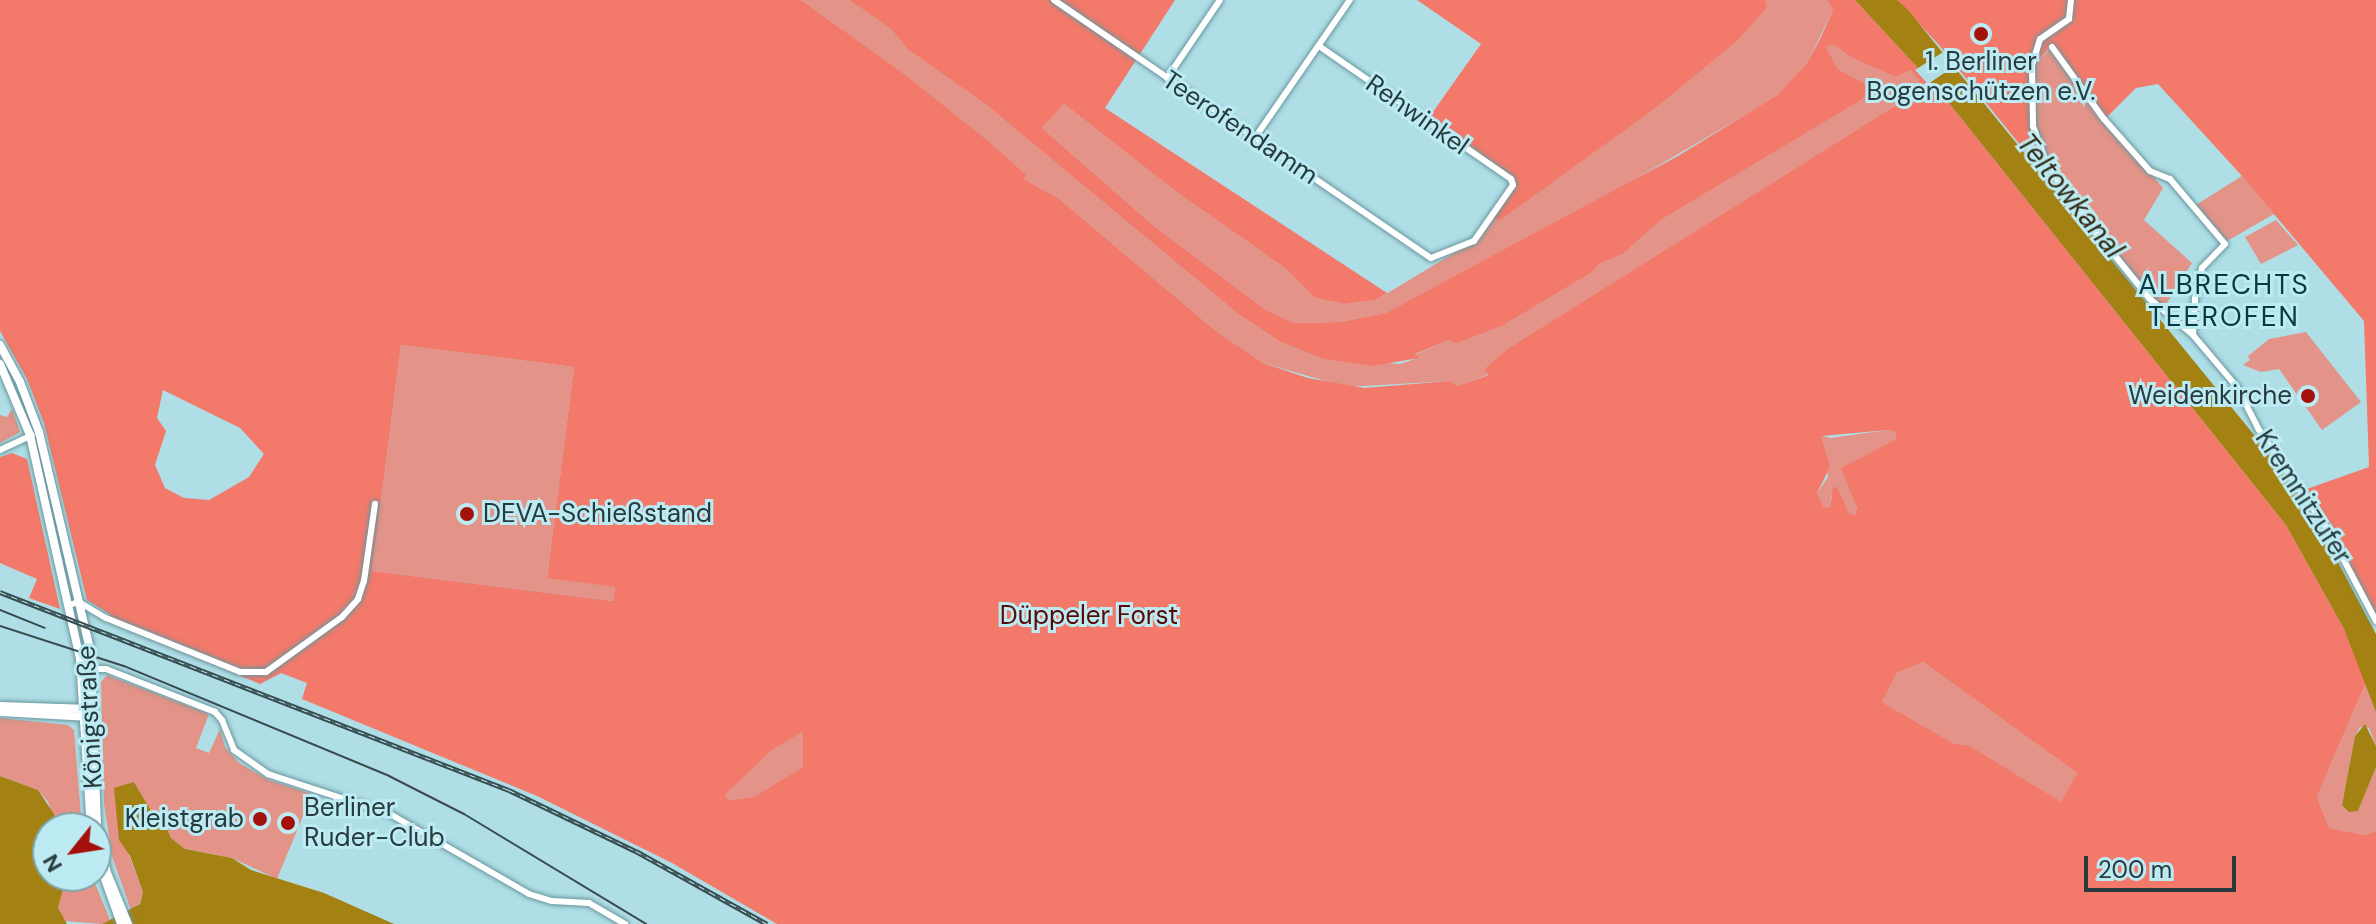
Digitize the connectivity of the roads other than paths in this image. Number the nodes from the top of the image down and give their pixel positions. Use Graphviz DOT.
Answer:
graph roads {
  1 [pos="1054,0"];
  2 [pos="1220,0"];
  3 [pos="1350,0"];
  4 [pos="2071,0"];
  5 [pos="1319,46"];
  6 [pos="2052,47"];
  7 [pos="1167,78"];
  8 [pos="1254,139"];
  9 [pos="1428,256"];
  10 [pos="2193,335"];
  11 [pos="0,345"];
  12 [pos="0,364"];
  13 [pos="35,434"];
  14 [pos="0,450"];
  15 [pos="375,504"];
  16 [pos="79,602"];
  17 [pos="69,605"];
  18 [pos="2376,621"];
  19 [pos="93,668"];
  20 [pos="82,669"];
  21 [pos="0,706"];
  22 [pos="0,712"];
  23 [pos="64,713"];
  24 [pos="90,713"];
  25 [pos="91,812"];
  26 [pos="110,892"];
  27 [pos="115,905"];
  28 [pos="121,924"];
  29 [pos="128,924"];
  30 [pos="625,924"];
  1 -- 7 [label="street, Teerofendamm"];
  2 -- 7 [label="street"];
  3 -- 5 [label="street"];
  4 -- 10 [label="street"];
  5 -- 8 [label="street"];
  5 -- 9 [label="street, Rehwinkel"];
  6 -- 10 [label="street"];
  7 -- 8 [label="street, Teerofendamm"];
  8 -- 9 [label="street, Teerofendamm"];
  10 -- 18 [label="street, Kremnitzufer"];
  11 -- 13 [label="main road"];
  12 -- 13 [label="main road"];
  13 -- 14 [label="street"];
  13 -- 16 [label="main road, Königstraße"];
  13 -- 17 [label="main road, Königstraße"];
  15 -- 16 [label="street"];
  16 -- 17 [label="street"];
  16 -- 19 [label="main road, Königstraße"];
  17 -- 20 [label="main road, Königstraße"];
  19 -- 20 [label="street"];
  19 -- 24 [label="main road, Königstraße"];
  19 -- 30 [label="street"];
  20 -- 24 [label="main road, Königstraße"];
  21 -- 23 [label="main road"];
  22 -- 23 [label="main road"];
  23 -- 24 [label="main road"];
  24 -- 25 [label="main road, Königstraße"];
  24 -- 27 [label="main road, Königstraße"];
  26 -- 27 [label="main road, Königstraße"];
  27 -- 28 [label="main road, Königstraße"];
  27 -- 29 [label="main road, Königstraße"];
}
